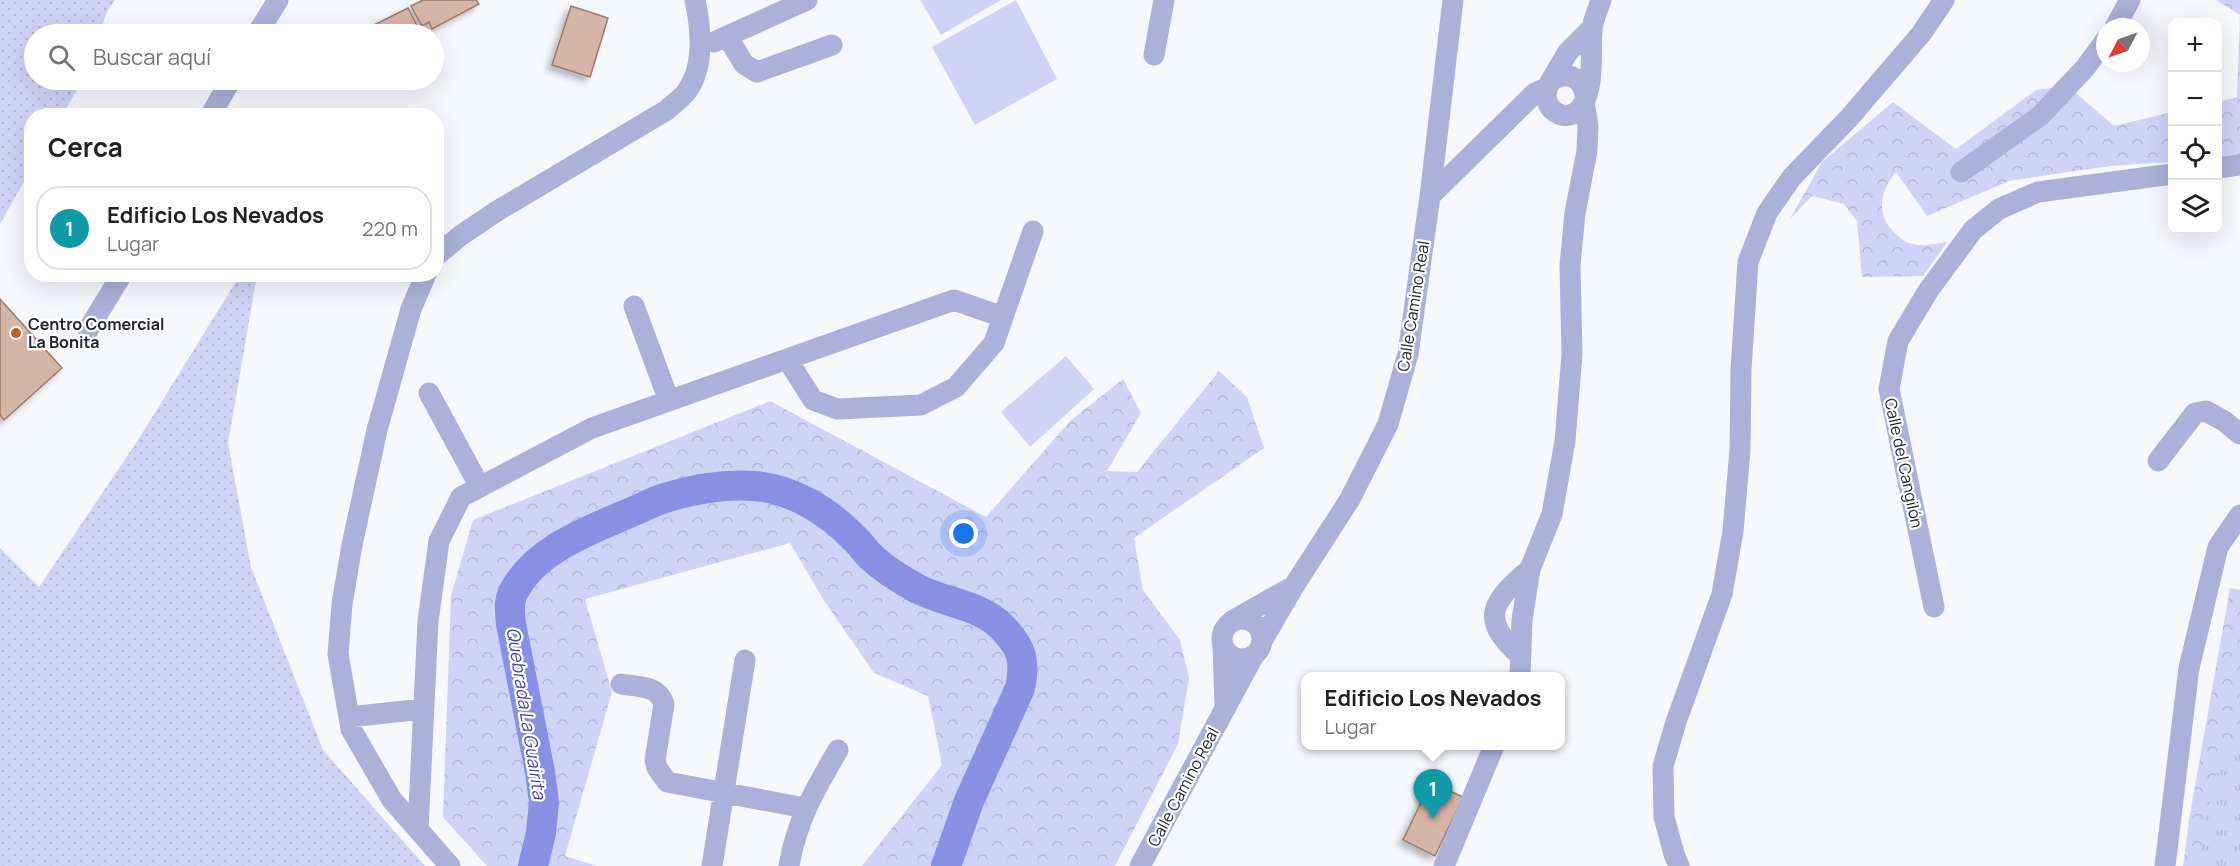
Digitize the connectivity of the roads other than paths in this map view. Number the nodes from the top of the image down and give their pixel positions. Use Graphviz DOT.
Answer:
graph roads {
  1 [pos="278,0"];
  2 [pos="695,0"];
  3 [pos="807,0"];
  4 [pos="1164,0"];
  5 [pos="1453,0"];
  6 [pos="1601,0"];
  7 [pos="1944,0"];
  8 [pos="2130,0"];
  9 [pos="2120,18"];
  10 [pos="263,24"];
  11 [pos="1592,29"];
  12 [pos="727,36"];
  13 [pos="832,45"];
  14 [pos="699,47"];
  15 [pos="1568,52"];
  16 [pos="2096,53"];
  17 [pos="1154,55"];
  18 [pos="1593,59"];
  19 [pos="757,72"];
  20 [pos="735,81"];
  21 [pos="1548,85"];
  22 [pos="225,90"];
  23 [pos="1585,98"];
  24 [pos="215,108"];
  25 [pos="1558,114"];
  26 [pos="1513,115"];
  27 [pos="1587,151"];
  28 [pos="2240,165"];
  29 [pos="2222,167"];
  30 [pos="1961,172"];
  31 [pos="2168,175"];
  32 [pos="1430,196"];
  33 [pos="1033,231"];
  34 [pos="444,249"];
  35 [pos="117,282"];
  36 [pos="423,282"];
  37 [pos="634,306"];
  38 [pos="1003,317"];
  39 [pos="87,330"];
  40 [pos="787,359"];
  41 [pos="429,393"];
  42 [pos="669,401"];
  43 [pos="2240,434"];
  44 [pos="2158,461"];
  45 [pos="480,487"];
  46 [pos="2240,515"];
  47 [pos="1294,586"];
  48 [pos="1934,607"];
  49 [pos="1232,622"];
  50 [pos="1223,645"];
  51 [pos="1258,648"];
  52 [pos="745,660"];
  53 [pos="1521,672"];
  54 [pos="621,684"];
  55 [pos="1225,707"];
  56 [pos="423,710"];
  57 [pos="349,717"];
  58 [pos="838,750"];
  59 [pos="1492,750"];
  60 [pos="724,792"];
  61 [pos="805,808"];
  62 [pos="418,830"];
  63 [pos="450,866"];
  64 [pos="712,866"];
  65 [pos="789,866"];
  66 [pos="1140,866"];
  67 [pos="1444,866"];
  68 [pos="1679,866"];
  69 [pos="2164,866"];
  1 -- 10 [label="street"];
  2 -- 14 [label="street"];
  3 -- 12 [label="street"];
  4 -- 17 [label="street"];
  5 -- 32 [label="street, Calle Camino Real"];
  6 -- 11 [label="street"];
  7 -- 68 [label="street"];
  8 -- 9 [label="street"];
  11 -- 15 [label="street"];
  11 -- 18 [label="street"];
  12 -- 14 [label="street"];
  12 -- 19 [label="street"];
  13 -- 19 [label="street"];
  14 -- 34 [label="street"];
  15 -- 18 [label="street"];
  15 -- 21 [label="street"];
  16 -- 30 [label="street"];
  18 -- 23 [label="street"];
  19 -- 20 [label="street"];
  21 -- 23 [label="street"];
  21 -- 25 [label="street"];
  21 -- 26 [label="street"];
  22 -- 24 [label="street"];
  23 -- 25 [label="street"];
  23 -- 27 [label="street"];
  25 -- 26 [label="street"];
  25 -- 27 [label="street"];
  26 -- 32 [label="street"];
  27 -- 53 [label="street"];
  28 -- 29 [label="street"];
  31 -- 48 [label="street, Calle del Cangilón"];
  32 -- 47 [label="street, Calle Camino Real"];
  33 -- 38 [label="street"];
  35 -- 39 [label="street"];
  36 -- 57 [label="street"];
  37 -- 42 [label="street"];
  38 -- 40 [label="street"];
  38 -- 40 [label="street"];
  40 -- 42 [label="street"];
  41 -- 45 [label="street"];
  42 -- 45 [label="street"];
  43 -- 44 [label="street"];
  45 -- 56 [label="street"];
  46 -- 69 [label="street"];
  47 -- 49 [label="street, Calle Camino Real"];
  47 -- 51 [label="street, Calle Camino Real"];
  49 -- 50 [label="street, Calle Camino Real"];
  49 -- 51 [label="street"];
  50 -- 51 [label="street"];
  50 -- 55 [label="street, Calle Camino Real"];
  51 -- 55 [label="street, Calle Camino Real"];
  52 -- 60 [label="street"];
  54 -- 60 [label="street"];
  55 -- 66 [label="street, Calle Camino Real"];
  56 -- 57 [label="street"];
  56 -- 62 [label="street"];
  57 -- 62 [label="street"];
  58 -- 61 [label="street"];
  59 -- 67 [label="street"];
  60 -- 61 [label="street"];
  60 -- 64 [label="street"];
  61 -- 65 [label="street"];
  62 -- 63 [label="street"];
}
